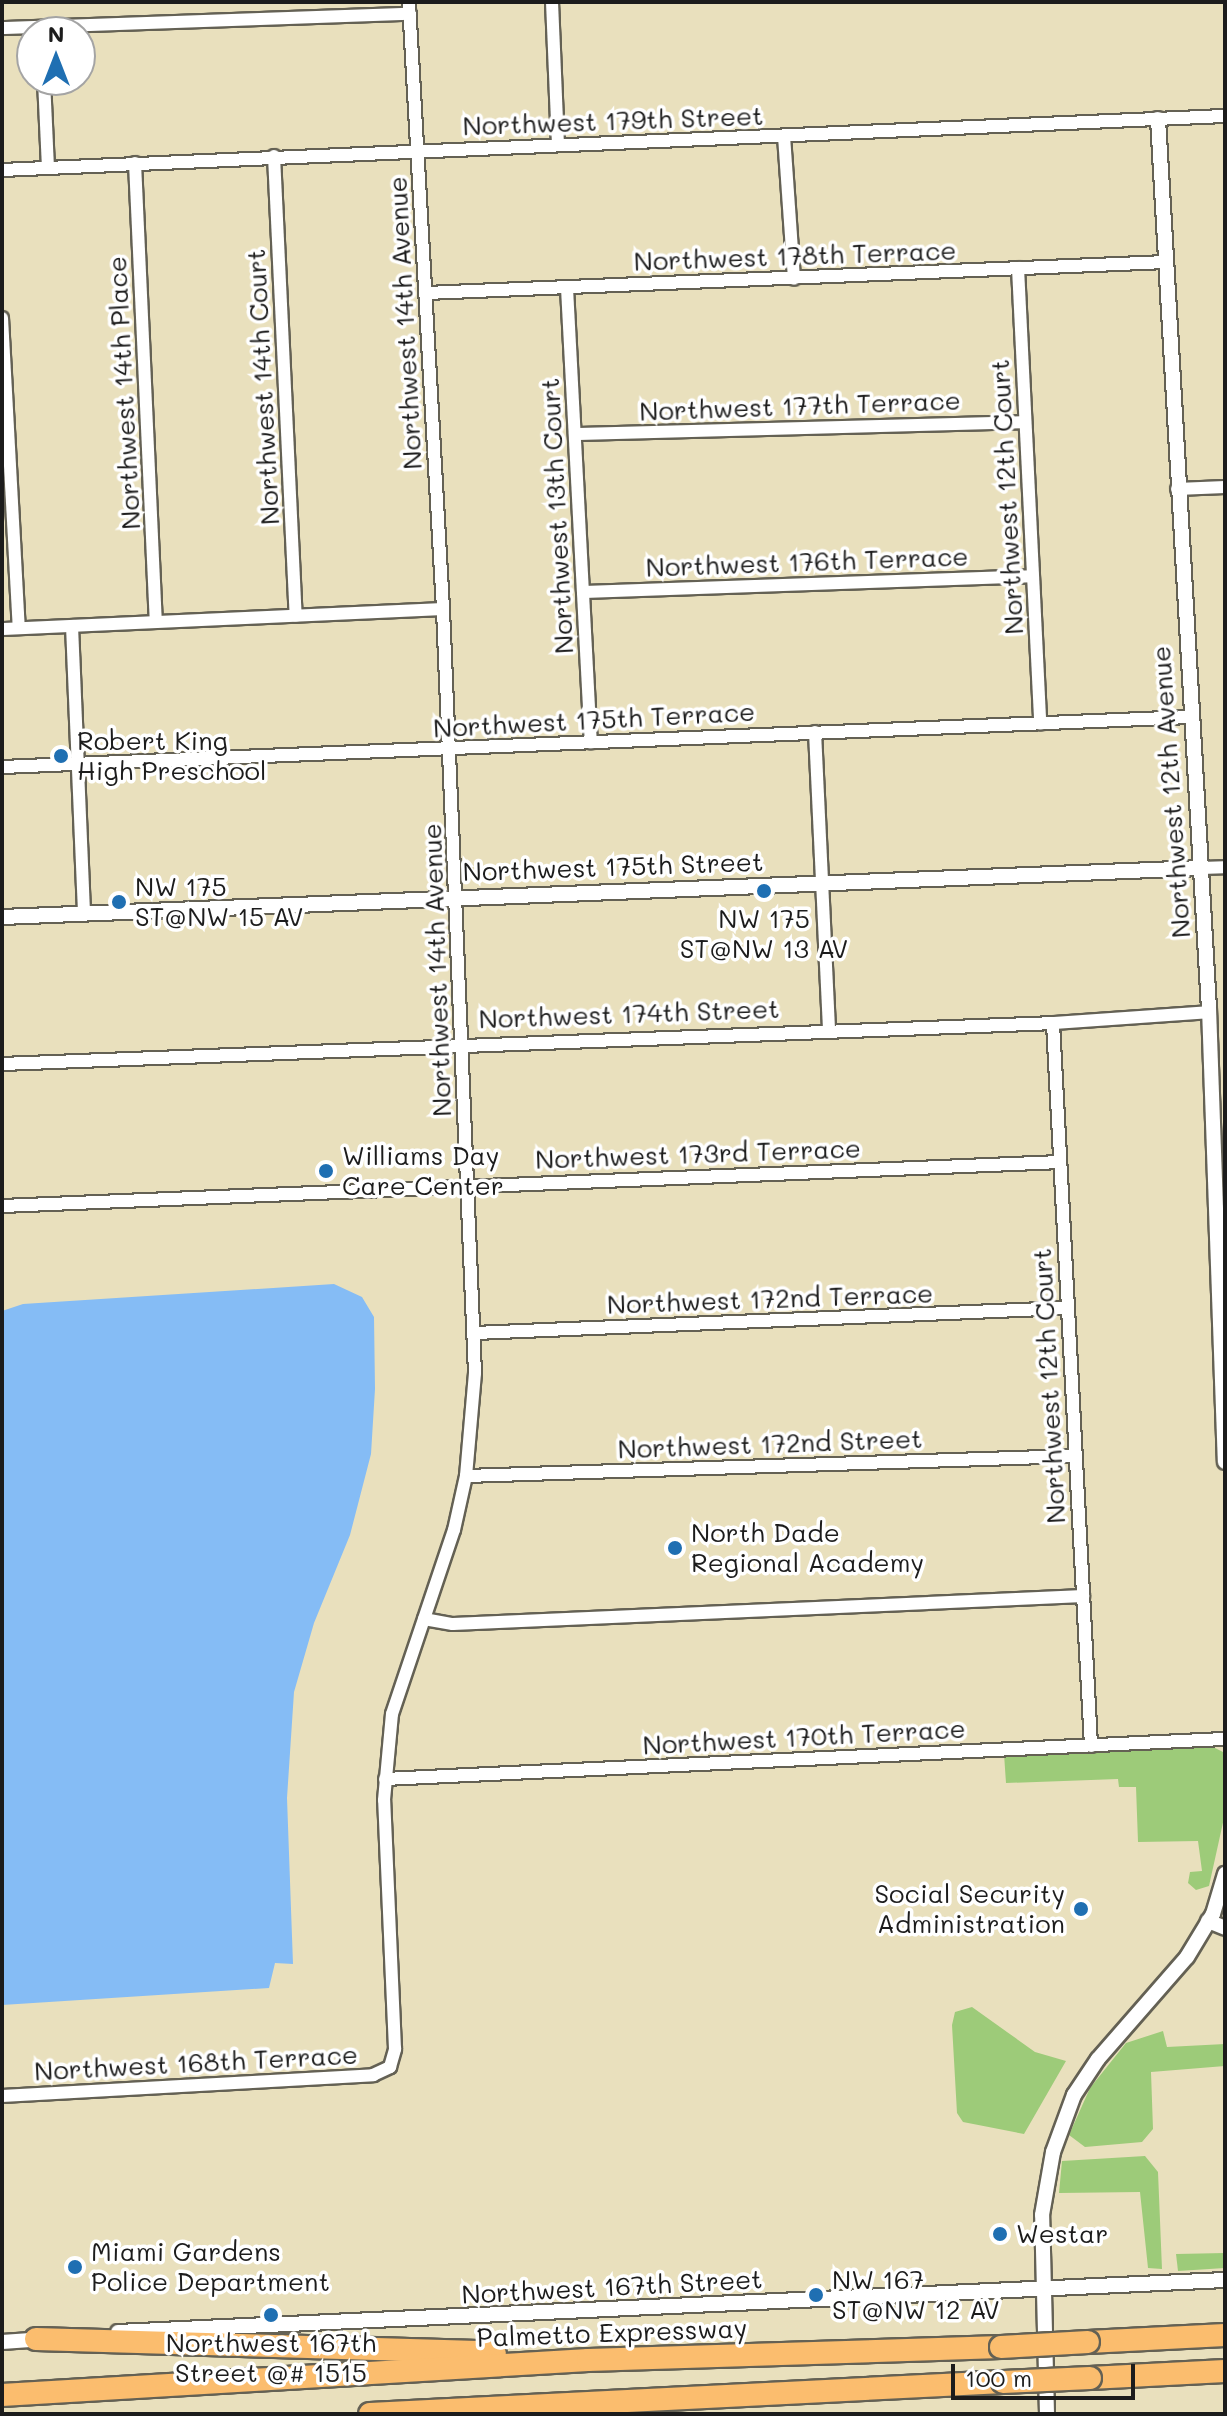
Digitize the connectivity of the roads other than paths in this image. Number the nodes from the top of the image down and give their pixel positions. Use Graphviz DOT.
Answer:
graph roads {
  1 [pos="267,2"];
  2 [pos="552,2"];
  3 [pos="560,2"];
  4 [pos="410,8"];
  5 [pos="268,18"];
  6 [pos="96,26"];
  7 [pos="45,96"];
  8 [pos="1225,116"];
  9 [pos="1158,119"];
  10 [pos="784,136"];
  11 [pos="558,144"];
  12 [pos="417,152"];
  13 [pos="274,156"];
  14 [pos="135,163"];
  15 [pos="48,167"];
  16 [pos="2,170"];
  17 [pos="1165,262"];
  18 [pos="1018,268"];
  19 [pos="794,279"];
  20 [pos="567,288"];
  21 [pos="426,293"];
  22 [pos="2,318"];
  23 [pos="1025,422"];
  24 [pos="575,434"];
  25 [pos="1225,487"];
  26 [pos="1177,489"];
  27 [pos="1033,576"];
  28 [pos="583,592"];
  29 [pos="443,609"];
  30 [pos="296,615"];
  31 [pos="156,622"];
  32 [pos="72,626"];
  33 [pos="19,628"];
  34 [pos="2,629"];
  35 [pos="1189,717"];
  36 [pos="1040,723"];
  37 [pos="815,732"];
  38 [pos="591,742"];
  39 [pos="449,749"];
  40 [pos="78,763"];
  41 [pos="2,767"];
  42 [pos="1225,867"];
  43 [pos="1200,868"];
  44 [pos="822,886"];
  45 [pos="456,896"];
  46 [pos="84,913"];
  47 [pos="2,917"];
  48 [pos="1209,1012"];
  49 [pos="1053,1023"];
  50 [pos="829,1029"];
  51 [pos="459,1043"];
  52 [pos="2,1064"];
  53 [pos="1060,1162"];
  54 [pos="470,1186"];
  55 [pos="2,1206"];
  56 [pos="1219,1236"];
  57 [pos="1067,1308"];
  58 [pos="475,1333"];
  59 [pos="1074,1456"];
  60 [pos="1225,1462"];
  61 [pos="466,1476"];
  62 [pos="1083,1596"];
  63 [pos="424,1619"];
  64 [pos="1225,1739"];
  65 [pos="1091,1746"];
  66 [pos="385,1779"];
  67 [pos="1225,1874"];
  68 [pos="1220,1907"];
  69 [pos="1208,1921"];
  70 [pos="1225,1928"];
  71 [pos="390,2067"];
  72 [pos="2,2096"];
  73 [pos="1225,2280"];
  74 [pos="1043,2288"];
  75 [pos="1225,2335"];
  76 [pos="36,2339"];
  77 [pos="2,2342"];
  78 [pos="588,2360"];
  79 [pos="1225,2371"];
  80 [pos="2,2395"];
  81 [pos="524,2407"];
  82 [pos="370,2414"];
  83 [pos="499,2414"];
  84 [pos="1047,2414"];
  1 -- 5 [label="street"];
  2 -- 3 [label="street"];
  2 -- 11 [label="street"];
  4 -- 5 [label="street"];
  4 -- 12 [label="street, Northwest 14th Avenue"];
  5 -- 6 [label="street"];
  7 -- 15 [label="street"];
  8 -- 9 [label="street, Northwest 179th Street"];
  9 -- 10 [label="street, Northwest 179th Street"];
  9 -- 17 [label="street, Northwest 12th Avenue"];
  10 -- 11 [label="street, Northwest 179th Street"];
  10 -- 19 [label="street"];
  11 -- 12 [label="street, Northwest 179th Street"];
  12 -- 13 [label="street, Northwest 179th Street"];
  12 -- 21 [label="street, Northwest 14th Avenue"];
  13 -- 14 [label="street, Northwest 179th Street"];
  13 -- 30 [label="street, Northwest 14th Court"];
  14 -- 15 [label="street, Northwest 179th Street"];
  14 -- 31 [label="street, Northwest 14th Place"];
  15 -- 16 [label="street, Northwest 179th Street"];
  17 -- 18 [label="street, Northwest 178th Terrace"];
  17 -- 26 [label="street, Northwest 12th Avenue"];
  18 -- 19 [label="street, Northwest 178th Terrace"];
  18 -- 23 [label="street, Northwest 12th Court"];
  19 -- 20 [label="street, Northwest 178th Terrace"];
  20 -- 21 [label="street, Northwest 178th Terrace"];
  20 -- 24 [label="street, Northwest 13th Court"];
  21 -- 29 [label="street, Northwest 14th Avenue"];
  22 -- 33 [label="street"];
  23 -- 24 [label="street, Northwest 177th Terrace"];
  23 -- 27 [label="street, Northwest 12th Court"];
  24 -- 28 [label="street, Northwest 13th Court"];
  25 -- 26 [label="street"];
  26 -- 35 [label="street, Northwest 12th Avenue"];
  27 -- 28 [label="street, Northwest 176th Terrace"];
  27 -- 36 [label="street, Northwest 12th Court"];
  28 -- 38 [label="street, Northwest 13th Court"];
  29 -- 30 [label="street"];
  29 -- 39 [label="street, Northwest 14th Avenue"];
  30 -- 31 [label="street"];
  31 -- 32 [label="street"];
  32 -- 33 [label="street"];
  32 -- 40 [label="street"];
  33 -- 34 [label="street"];
  35 -- 36 [label="street, Northwest 175th Terrace"];
  35 -- 43 [label="street, Northwest 12th Avenue"];
  36 -- 37 [label="street, Northwest 175th Terrace"];
  37 -- 38 [label="street, Northwest 175th Terrace"];
  37 -- 44 [label="street"];
  38 -- 39 [label="street, Northwest 175th Terrace"];
  39 -- 40 [label="street, Northwest 175th Terrace"];
  39 -- 45 [label="street, Northwest 14th Avenue"];
  40 -- 41 [label="street, Northwest 175th Terrace"];
  40 -- 46 [label="street"];
  42 -- 43 [label="street, Northwest 175th Street"];
  43 -- 44 [label="street, Northwest 175th Street"];
  43 -- 48 [label="street, Northwest 12th Avenue"];
  44 -- 45 [label="street, Northwest 175th Street"];
  44 -- 50 [label="street"];
  45 -- 46 [label="street, Northwest 175th Street"];
  45 -- 51 [label="street, Northwest 14th Avenue"];
  46 -- 47 [label="street, Northwest 175th Street"];
  48 -- 49 [label="street, Northwest 174th Street"];
  48 -- 56 [label="street, Northwest 12th Avenue"];
  49 -- 50 [label="street, Northwest 174th Street"];
  49 -- 53 [label="street, Northwest 12th Court"];
  50 -- 51 [label="street, Northwest 174th Street"];
  51 -- 52 [label="street, Northwest 174th Street"];
  51 -- 54 [label="street, Northwest 14th Avenue"];
  53 -- 54 [label="street, Northwest 173rd Terrace"];
  53 -- 57 [label="street, Northwest 12th Court"];
  54 -- 55 [label="street, Northwest 173rd Terrace"];
  54 -- 58 [label="street, Northwest 14th Avenue"];
  56 -- 60 [label="street, Northwest 12th Avenue"];
  57 -- 58 [label="street, Northwest 172nd Terrace"];
  57 -- 59 [label="street, Northwest 12th Court"];
  58 -- 61 [label="street, Northwest 14th Avenue"];
  59 -- 61 [label="street, Northwest 172nd Street"];
  59 -- 62 [label="street, Northwest 12th Court"];
  61 -- 63 [label="street, Northwest 14th Avenue"];
  62 -- 63 [label="street"];
  62 -- 65 [label="street, Northwest 12th Court"];
  63 -- 66 [label="street, Northwest 14th Avenue"];
  64 -- 65 [label="street, Northwest 170th Terrace"];
  65 -- 66 [label="street, Northwest 170th Terrace"];
  66 -- 71 [label="street, Northwest 14th Avenue"];
  67 -- 68 [label="street"];
  68 -- 69 [label="street"];
  69 -- 70 [label="street"];
  69 -- 74 [label="street"];
  71 -- 72 [label="street, Northwest 168th Terrace"];
  73 -- 74 [label="street, Northwest 167th Street"];
  74 -- 76 [label="street, Northwest 167th Street"];
  74 -- 84 [label="street"];
  75 -- 78 [label="highway, Palmetto Expressway, bridge"];
  76 -- 77 [label="street, Northwest 167th Street"];
  76 -- 78 [label="highway"];
  78 -- 80 [label="highway, Palmetto Expressway"];
  79 -- 81 [label="highway, bridge"];
  81 -- 82 [label="highway"];
  81 -- 83 [label="highway"];
}
